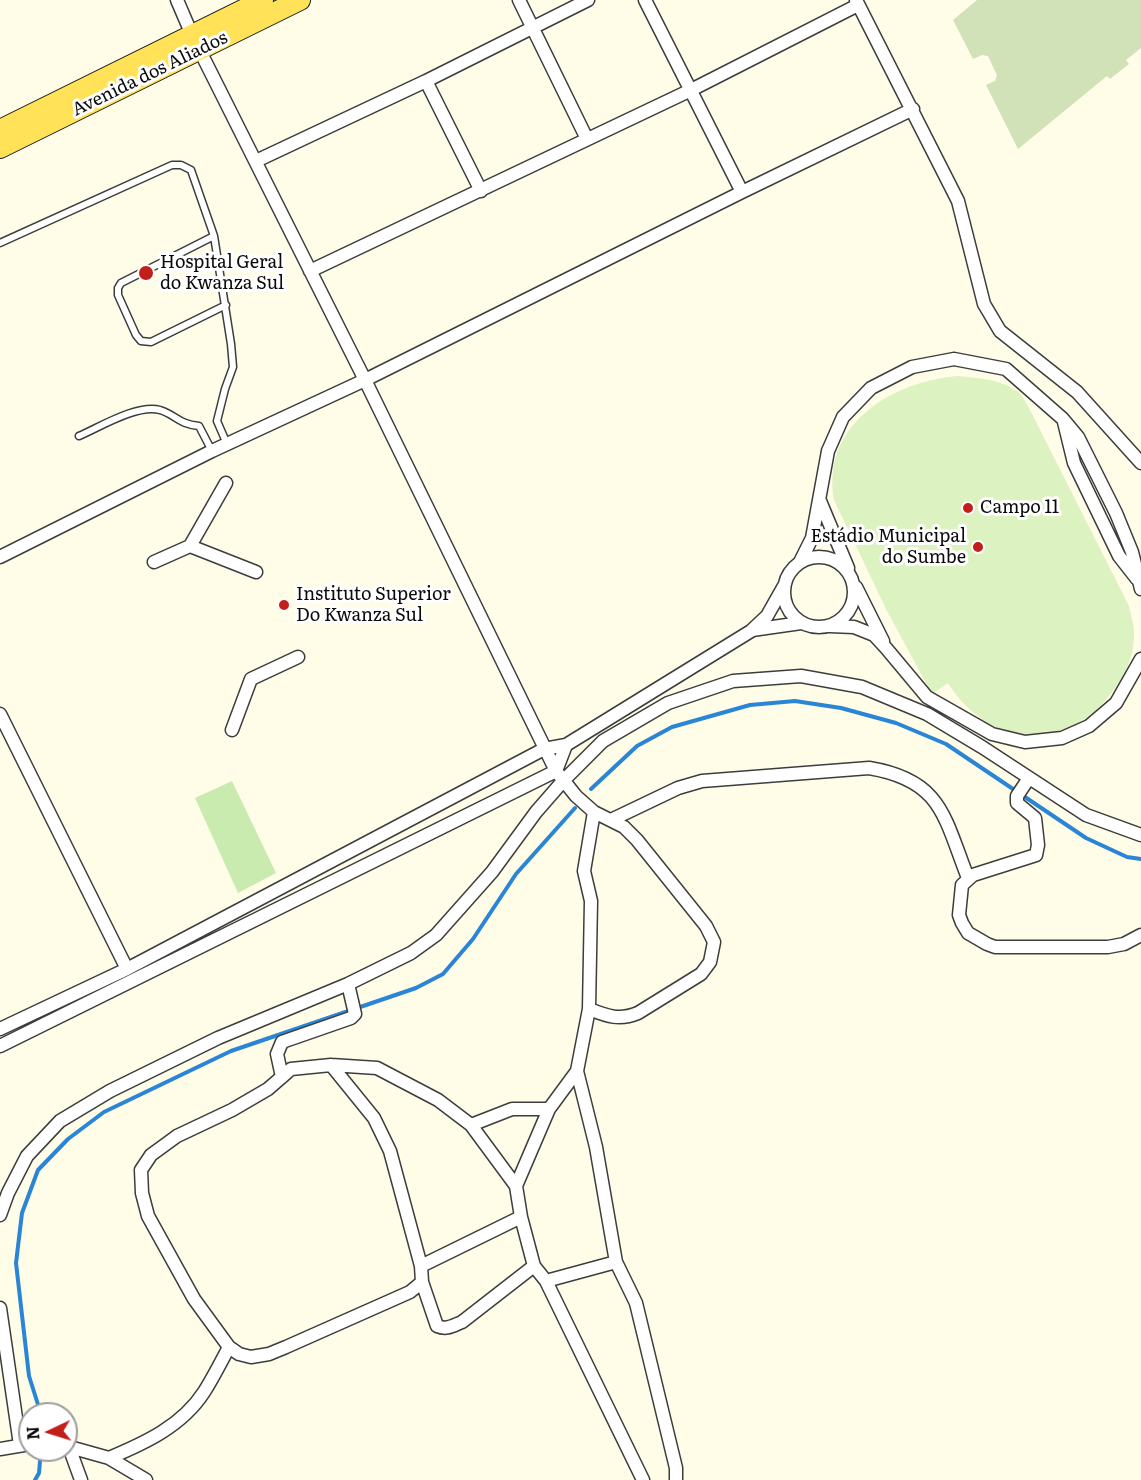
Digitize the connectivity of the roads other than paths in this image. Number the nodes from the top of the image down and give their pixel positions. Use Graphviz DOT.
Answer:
graph roads {
  1 [pos="177,0"];
  2 [pos="263,0"];
  3 [pos="300,0"];
  4 [pos="519,0"];
  5 [pos="588,0"];
  6 [pos="645,0"];
  7 [pos="857,2"];
  8 [pos="533,28"];
  9 [pos="196,42"];
  10 [pos="426,81"];
  11 [pos="692,90"];
  12 [pos="913,109"];
  13 [pos="0,130"];
  14 [pos="587,139"];
  15 [pos="0,148"];
  16 [pos="256,161"];
  17 [pos="481,191"];
  18 [pos="742,192"];
  19 [pos="214,236"];
  20 [pos="0,243"];
  21 [pos="310,271"];
  22 [pos="226,305"];
  23 [pos="365,380"];
  24 [pos="79,435"];
  25 [pos="227,444"];
  26 [pos="212,452"];
  27 [pos="1141,463"];
  28 [pos="226,483"];
  29 [pos="820,501"];
  30 [pos="190,546"];
  31 [pos="0,557"];
  32 [pos="154,562"];
  33 [pos="800,562"];
  34 [pos="256,572"];
  35 [pos="852,580"];
  36 [pos="784,586"];
  37 [pos="1140,586"];
  38 [pos="801,622"];
  39 [pos="830,626"];
  40 [pos="751,631"];
  41 [pos="886,648"];
  42 [pos="297,657"];
  43 [pos="1141,659"];
  44 [pos="0,714"];
  45 [pos="232,730"];
  46 [pos="566,745"];
  47 [pos="544,749"];
  48 [pos="560,776"];
  49 [pos="1027,781"];
  50 [pos="594,812"];
  51 [pos="611,820"];
  52 [pos="1141,835"];
  53 [pos="968,879"];
  54 [pos="1141,935"];
  55 [pos="127,969"];
  56 [pos="349,987"];
  57 [pos="589,1009"];
  58 [pos="0,1029"];
  59 [pos="0,1046"];
  60 [pos="331,1065"];
  61 [pos="577,1071"];
  62 [pos="282,1077"];
  63 [pos="549,1109"];
  64 [pos="471,1125"];
  65 [pos="516,1186"];
  66 [pos="0,1215"];
  67 [pos="521,1217"];
  68 [pos="616,1262"];
  69 [pos="421,1266"];
  70 [pos="534,1266"];
  71 [pos="546,1281"];
  72 [pos="422,1282"];
  73 [pos="0,1308"];
  74 [pos="229,1347"];
  75 [pos="18,1407"];
  76 [pos="18,1446"];
  77 [pos="0,1449"];
  78 [pos="78,1450"];
  79 [pos="109,1458"];
  80 [pos="73,1462"];
  81 [pos="144,1479"];
  82 [pos="81,1480"];
  83 [pos="643,1480"];
  84 [pos="676,1480"];
  1 -- 9 [label="street"];
  2 -- 9 [label="main road, Avenida dos Aliados"];
  3 -- 9 [label="main road, Avenida dos Aliados"];
  4 -- 8 [label="street"];
  5 -- 8 [label="street"];
  6 -- 11 [label="street"];
  7 -- 11 [label="street"];
  7 -- 12 [label="street"];
  8 -- 10 [label="street"];
  8 -- 14 [label="street"];
  9 -- 13 [label="main road, Avenida dos Aliados"];
  9 -- 15 [label="main road, Avenida dos Aliados"];
  9 -- 16 [label="street"];
  10 -- 16 [label="street"];
  10 -- 17 [label="street"];
  11 -- 14 [label="street"];
  11 -- 18 [label="street"];
  12 -- 18 [label="street"];
  12 -- 27 [label="street"];
  14 -- 17 [label="street"];
  16 -- 21 [label="street"];
  17 -- 21 [label="street"];
  18 -- 23 [label="street"];
  19 -- 20 [label="lane"];
  19 -- 22 [label="lane"];
  19 -- 22 [label="lane"];
  21 -- 23 [label="street"];
  22 -- 25 [label="lane"];
  23 -- 25 [label="street"];
  23 -- 47 [label="street"];
  24 -- 26 [label="lane"];
  25 -- 26 [label="street"];
  26 -- 31 [label="street"];
  28 -- 30 [label="street"];
  29 -- 33 [label="street"];
  29 -- 35 [label="street"];
  29 -- 37 [label="street"];
  30 -- 32 [label="street"];
  30 -- 34 [label="street"];
  33 -- 35 [label="street"];
  33 -- 36 [label="street"];
  35 -- 39 [label="street"];
  35 -- 41 [label="street"];
  36 -- 38 [label="street"];
  36 -- 40 [label="street"];
  38 -- 39 [label="street"];
  38 -- 40 [label="street"];
  39 -- 41 [label="street"];
  40 -- 46 [label="street"];
  41 -- 43 [label="street"];
  42 -- 45 [label="street"];
  44 -- 55 [label="street"];
  46 -- 47 [label="street"];
  46 -- 48 [label="street"];
  47 -- 48 [label="street"];
  47 -- 55 [label="street"];
  48 -- 49 [label="street"];
  48 -- 50 [label="street"];
  48 -- 56 [label="street"];
  48 -- 59 [label="street"];
  49 -- 52 [label="street"];
  49 -- 53 [label="street"];
  50 -- 51 [label="street"];
  50 -- 57 [label="street"];
  51 -- 53 [label="street"];
  51 -- 57 [label="street"];
  53 -- 54 [label="street"];
  55 -- 58 [label="street"];
  56 -- 62 [label="street"];
  56 -- 66 [label="street"];
  57 -- 61 [label="street"];
  60 -- 62 [label="street"];
  60 -- 64 [label="street"];
  60 -- 69 [label="street"];
  61 -- 63 [label="street"];
  61 -- 68 [label="street"];
  62 -- 74 [label="street"];
  63 -- 64 [label="street"];
  63 -- 65 [label="street"];
  64 -- 65 [label="street"];
  65 -- 67 [label="street"];
  67 -- 69 [label="street"];
  67 -- 70 [label="street"];
  68 -- 71 [label="street"];
  68 -- 84 [label="street"];
  69 -- 72 [label="street"];
  70 -- 71 [label="street"];
  70 -- 72 [label="street"];
  71 -- 83 [label="street"];
  72 -- 74 [label="street"];
  73 -- 75 [label="street"];
  74 -- 79 [label="street"];
  76 -- 77 [label="street"];
  78 -- 79 [label="street"];
  79 -- 81 [label="street"];
  80 -- 82 [label="street"];
}
